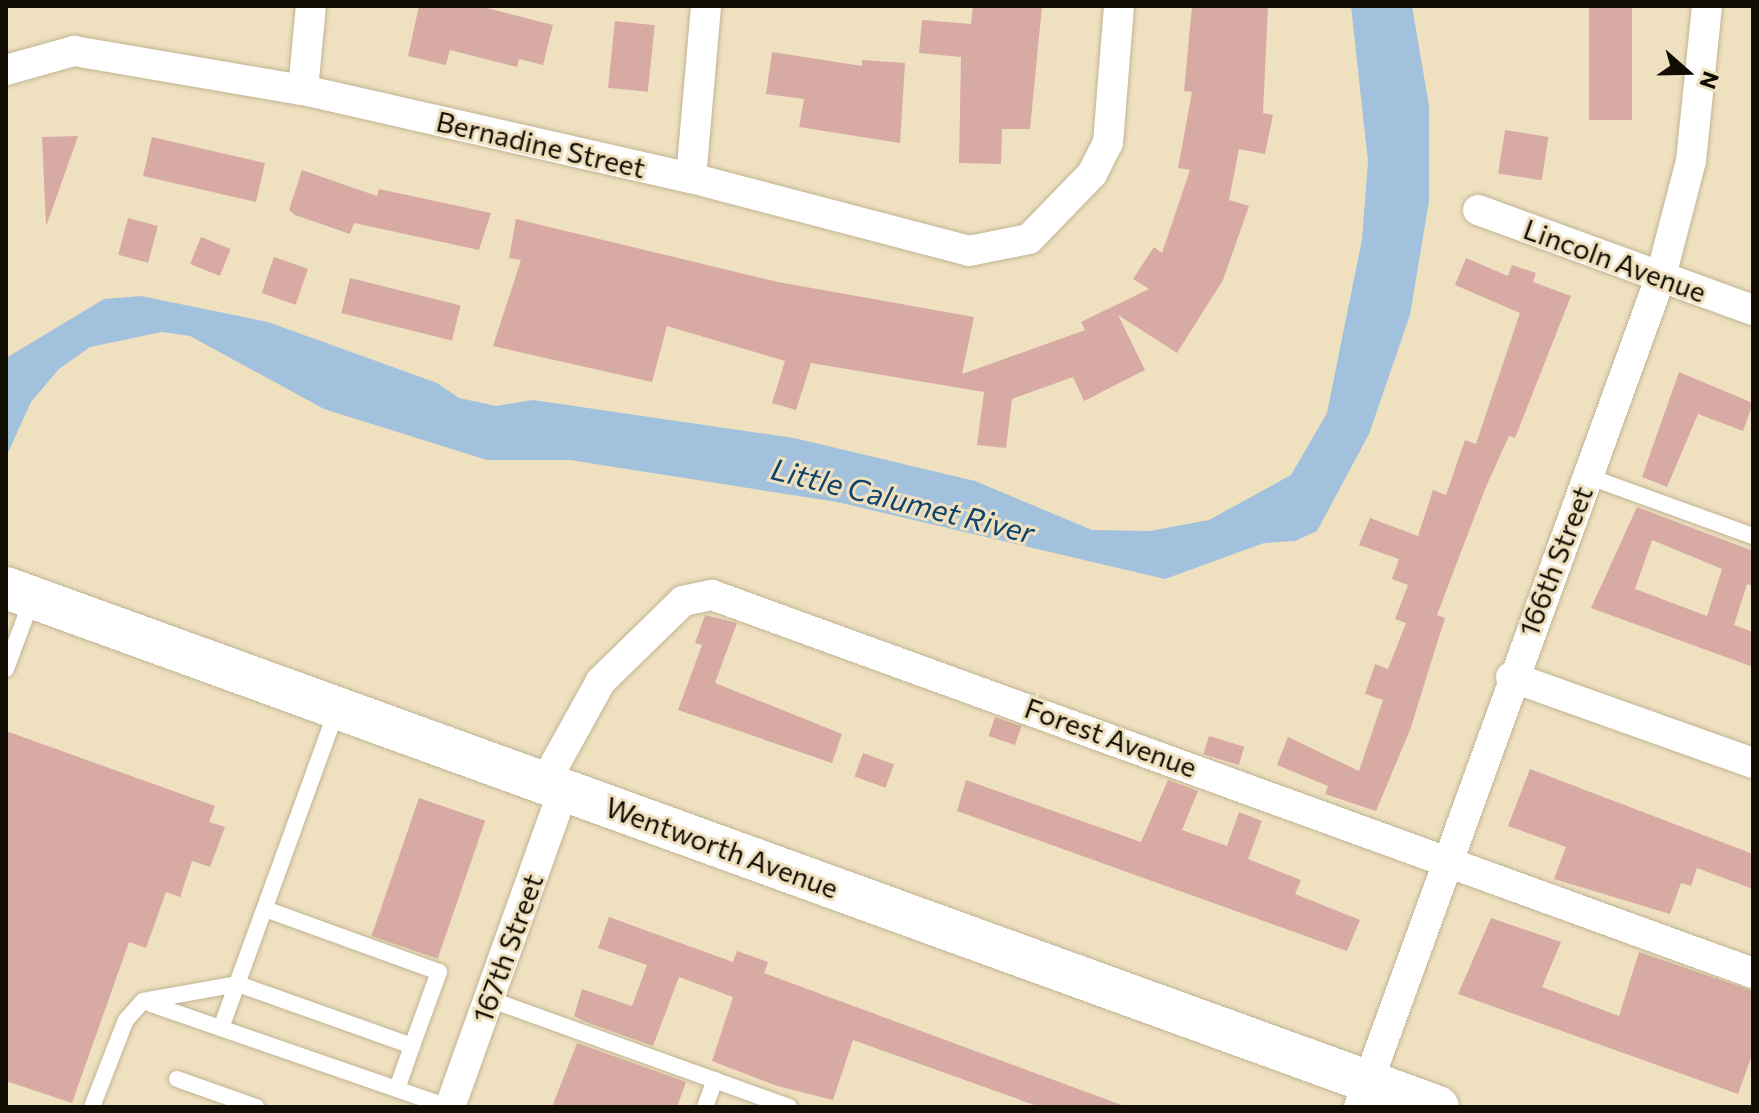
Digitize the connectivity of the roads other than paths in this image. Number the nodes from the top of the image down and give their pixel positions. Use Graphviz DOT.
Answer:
graph roads {
  1 [pos="311,6"];
  2 [pos="706,6"];
  3 [pos="1119,6"];
  4 [pos="1707,6"];
  5 [pos="6,70"];
  6 [pos="303,90"];
  7 [pos="691,178"];
  8 [pos="1478,210"];
  9 [pos="1661,276"];
  10 [pos="1753,310"];
  11 [pos="1587,476"];
  12 [pos="1753,536"];
  13 [pos="34,598"];
  14 [pos="6,669"];
  15 [pos="1511,677"];
  16 [pos="337,708"];
  17 [pos="1753,763"];
  18 [pos="554,786"];
  19 [pos="1446,861"];
  20 [pos="265,909"];
  21 [pos="1753,973"];
  22 [pos="238,984"];
  23 [pos="489,999"];
  24 [pos="143,1001"];
  25 [pos="221,1028"];
  26 [pos="412,1046"];
  27 [pos="177,1079"];
  28 [pos="715,1080"];
  29 [pos="397,1089"];
  30 [pos="1363,1094"];
  31 [pos="92,1107"];
  32 [pos="256,1107"];
  33 [pos="449,1107"];
  34 [pos="705,1107"];
  35 [pos="789,1107"];
  36 [pos="1438,1107"];
  1 -- 6 [label="street"];
  2 -- 7 [label="street"];
  3 -- 7 [label="street, Bernadine Street"];
  4 -- 9 [label="street, 166th Street"];
  5 -- 6 [label="street, Bernadine Street"];
  6 -- 7 [label="street, Bernadine Street"];
  8 -- 9 [label="street, Lincoln Avenue"];
  9 -- 10 [label="street, Lincoln Avenue"];
  9 -- 11 [label="street, 166th Street"];
  11 -- 12 [label="lane"];
  11 -- 15 [label="street, 166th Street"];
  13 -- 14 [label="lane"];
  13 -- 16 [label="street, Wentworth Avenue"];
  15 -- 17 [label="street"];
  15 -- 19 [label="street, 166th Street"];
  16 -- 18 [label="street, Wentworth Avenue"];
  16 -- 20 [label="lane"];
  18 -- 19 [label="street, Forest Avenue"];
  18 -- 23 [label="street, 167th Street"];
  18 -- 30 [label="street, Wentworth Avenue"];
  19 -- 21 [label="street, Forest Avenue"];
  19 -- 30 [label="street, 166th Street"];
  20 -- 22 [label="lane"];
  20 -- 26 [label="lane"];
  22 -- 24 [label="lane"];
  22 -- 25 [label="lane"];
  22 -- 26 [label="lane"];
  23 -- 28 [label="lane"];
  23 -- 33 [label="street, 167th Street"];
  24 -- 25 [label="lane"];
  24 -- 31 [label="lane"];
  25 -- 29 [label="lane"];
  26 -- 29 [label="lane"];
  27 -- 32 [label="lane"];
  28 -- 34 [label="lane"];
  28 -- 35 [label="lane"];
  29 -- 33 [label="lane"];
  30 -- 36 [label="street, Wentworth Avenue"];
}
